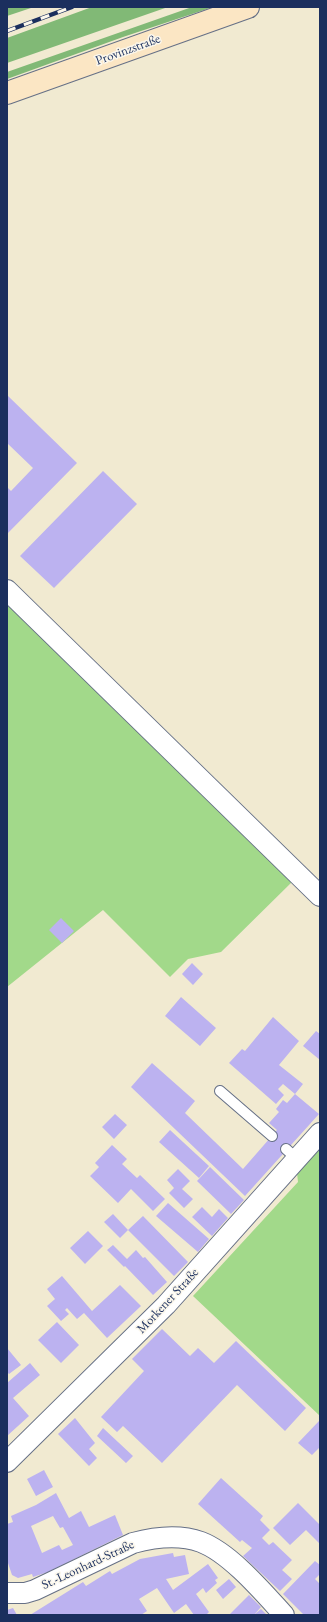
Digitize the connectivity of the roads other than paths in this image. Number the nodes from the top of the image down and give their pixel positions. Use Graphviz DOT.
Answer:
graph roads {
  1 [pos="248,7"];
  2 [pos="7,93"];
  3 [pos="7,590"];
  4 [pos="320,896"];
  5 [pos="220,1090"];
  6 [pos="320,1132"];
  7 [pos="272,1136"];
  8 [pos="7,1462"];
  9 [pos="7,1593"];
  10 [pos="284,1615"];
  1 -- 2 [label="main road, Provinzstraße"];
  3 -- 4 [label="street"];
  5 -- 7 [label="lane"];
  6 -- 8 [label="street, Morkener Straße"];
  9 -- 10 [label="street, St.-Leonhard-Straße"];
}
